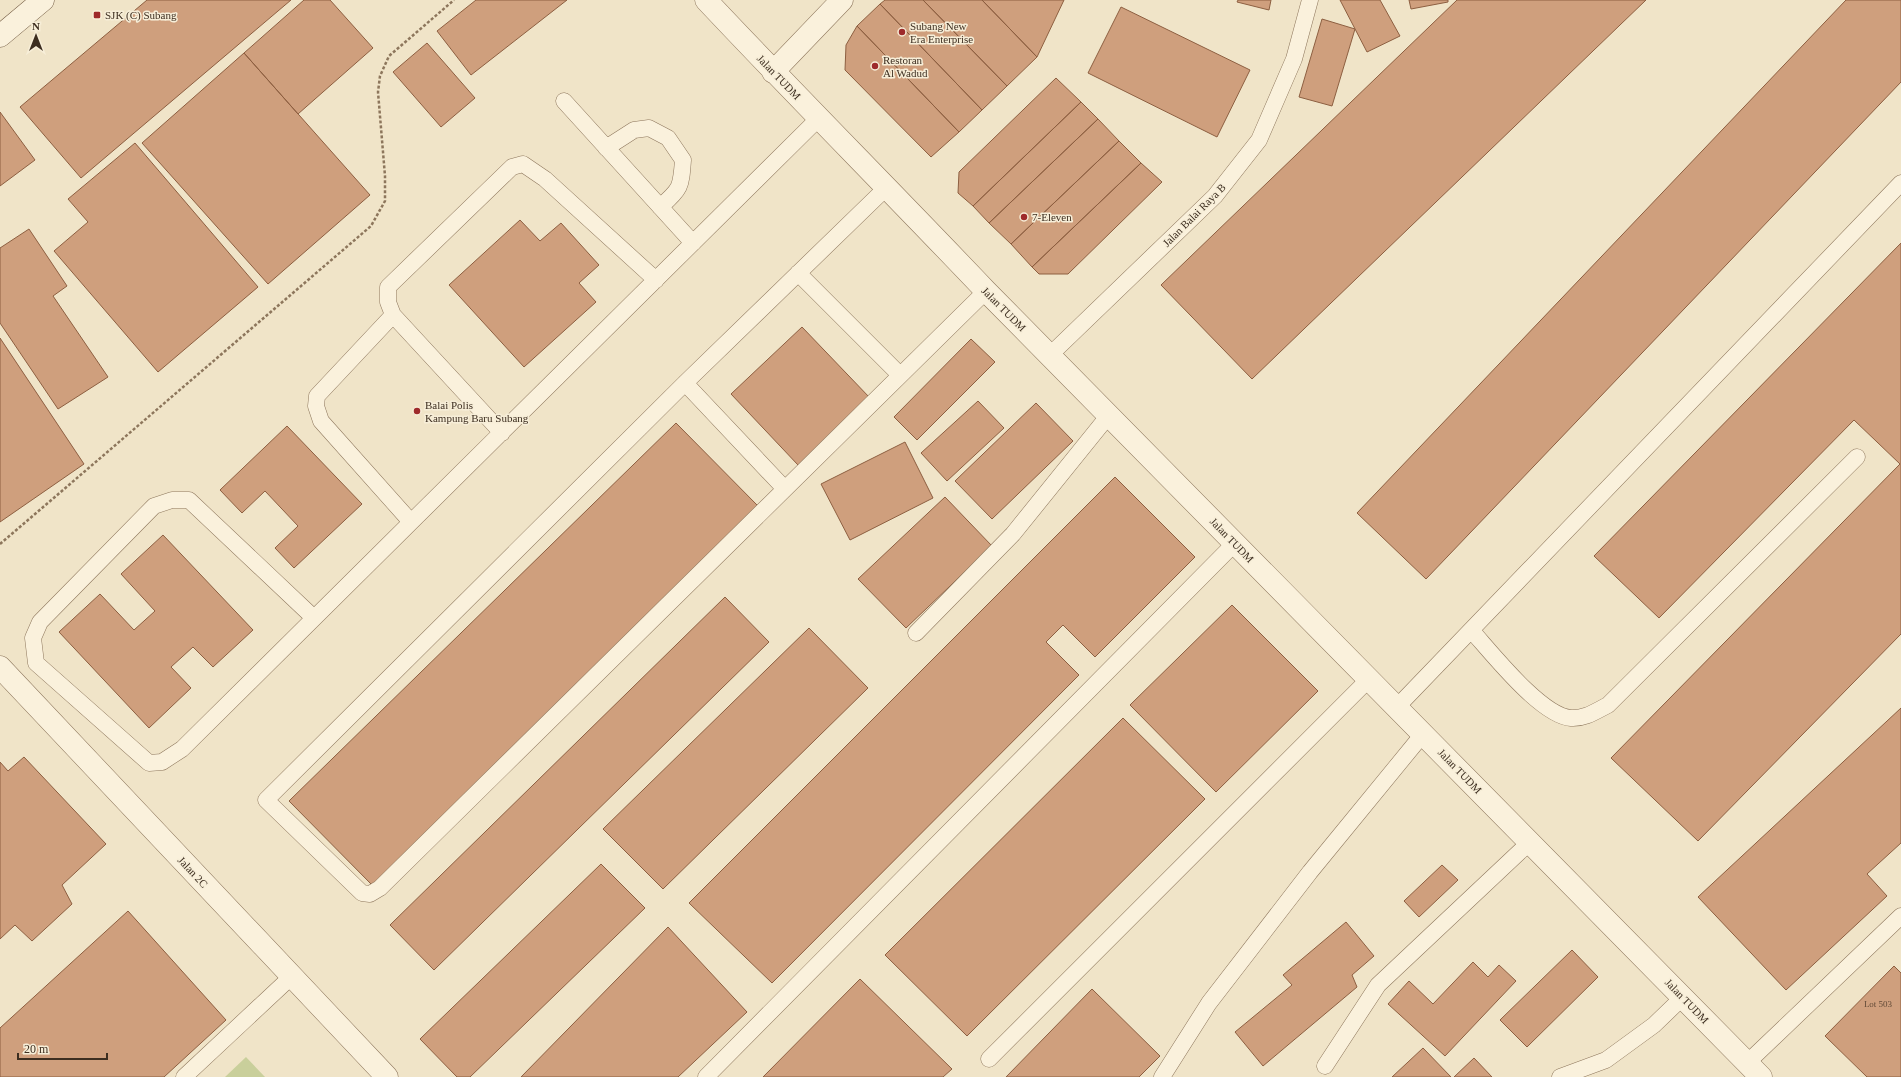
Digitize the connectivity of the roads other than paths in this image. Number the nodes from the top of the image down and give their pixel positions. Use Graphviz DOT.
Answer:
graph roads {
  1 [pos="43,0"];
  2 [pos="706,0"];
  3 [pos="842,0"];
  4 [pos="1310,0"];
  5 [pos="0,36"];
  6 [pos="773,72"];
  7 [pos="564,101"];
  8 [pos="819,118"];
  9 [pos="606,148"];
  10 [pos="1901,183"];
  11 [pos="887,187"];
  12 [pos="660,207"];
  13 [pos="693,243"];
  14 [pos="798,273"];
  15 [pos="656,280"];
  16 [pos="986,291"];
  17 [pos="393,315"];
  18 [pos="1050,355"];
  19 [pos="900,376"];
  20 [pos="686,383"];
  21 [pos="1109,415"];
  22 [pos="502,433"];
  23 [pos="1857,457"];
  24 [pos="785,489"];
  25 [pos="411,522"];
  26 [pos="1235,543"];
  27 [pos="314,618"];
  28 [pos="1470,630"];
  29 [pos="916,633"];
  30 [pos="0,667"];
  31 [pos="1369,679"];
  32 [pos="1397,707"];
  33 [pos="1423,734"];
  34 [pos="1530,842"];
  35 [pos="1901,916"];
  36 [pos="291,976"];
  37 [pos="1683,997"];
  38 [pos="989,1059"];
  39 [pos="1325,1066"];
  40 [pos="1754,1070"];
  41 [pos="184,1077"];
  42 [pos="387,1077"];
  43 [pos="706,1077"];
  44 [pos="1162,1077"];
  45 [pos="1560,1077"];
  1 -- 5 [label="street"];
  2 -- 6 [label="street, Jalan TUDM"];
  3 -- 6 [label="street"];
  4 -- 18 [label="lane, Jalan Balai Raya B"];
  6 -- 8 [label="street, Jalan TUDM"];
  7 -- 9 [label="lane"];
  8 -- 11 [label="street, Jalan TUDM"];
  8 -- 13 [label="lane"];
  9 -- 12 [label="lane"];
  9 -- 12 [label="lane"];
  10 -- 28 [label="lane"];
  11 -- 14 [label="lane"];
  11 -- 16 [label="street, Jalan TUDM"];
  12 -- 13 [label="lane"];
  13 -- 15 [label="lane"];
  14 -- 19 [label="lane"];
  14 -- 20 [label="lane"];
  15 -- 17 [label="lane"];
  15 -- 22 [label="lane"];
  16 -- 18 [label="street, Jalan TUDM"];
  16 -- 19 [label="lane"];
  17 -- 22 [label="lane"];
  17 -- 25 [label="lane"];
  18 -- 21 [label="street, Jalan TUDM"];
  19 -- 24 [label="lane"];
  20 -- 24 [label="lane"];
  20 -- 24 [label="lane"];
  21 -- 26 [label="street, Jalan TUDM"];
  21 -- 29 [label="lane"];
  22 -- 25 [label="lane"];
  23 -- 28 [label="lane"];
  25 -- 27 [label="lane"];
  26 -- 31 [label="street, Jalan TUDM"];
  26 -- 43 [label="lane"];
  27 -- 27 [label="lane"];
  28 -- 32 [label="lane"];
  30 -- 36 [label="street, Jalan 2C"];
  31 -- 32 [label="street, Jalan TUDM"];
  31 -- 38 [label="lane"];
  32 -- 33 [label="street, Jalan TUDM"];
  33 -- 34 [label="street, Jalan TUDM"];
  33 -- 44 [label="lane"];
  34 -- 37 [label="street, Jalan TUDM"];
  34 -- 39 [label="lane"];
  35 -- 40 [label="lane"];
  36 -- 41 [label="lane"];
  36 -- 42 [label="street, Jalan 2C"];
  37 -- 40 [label="street, Jalan TUDM"];
  37 -- 45 [label="lane"];
}
